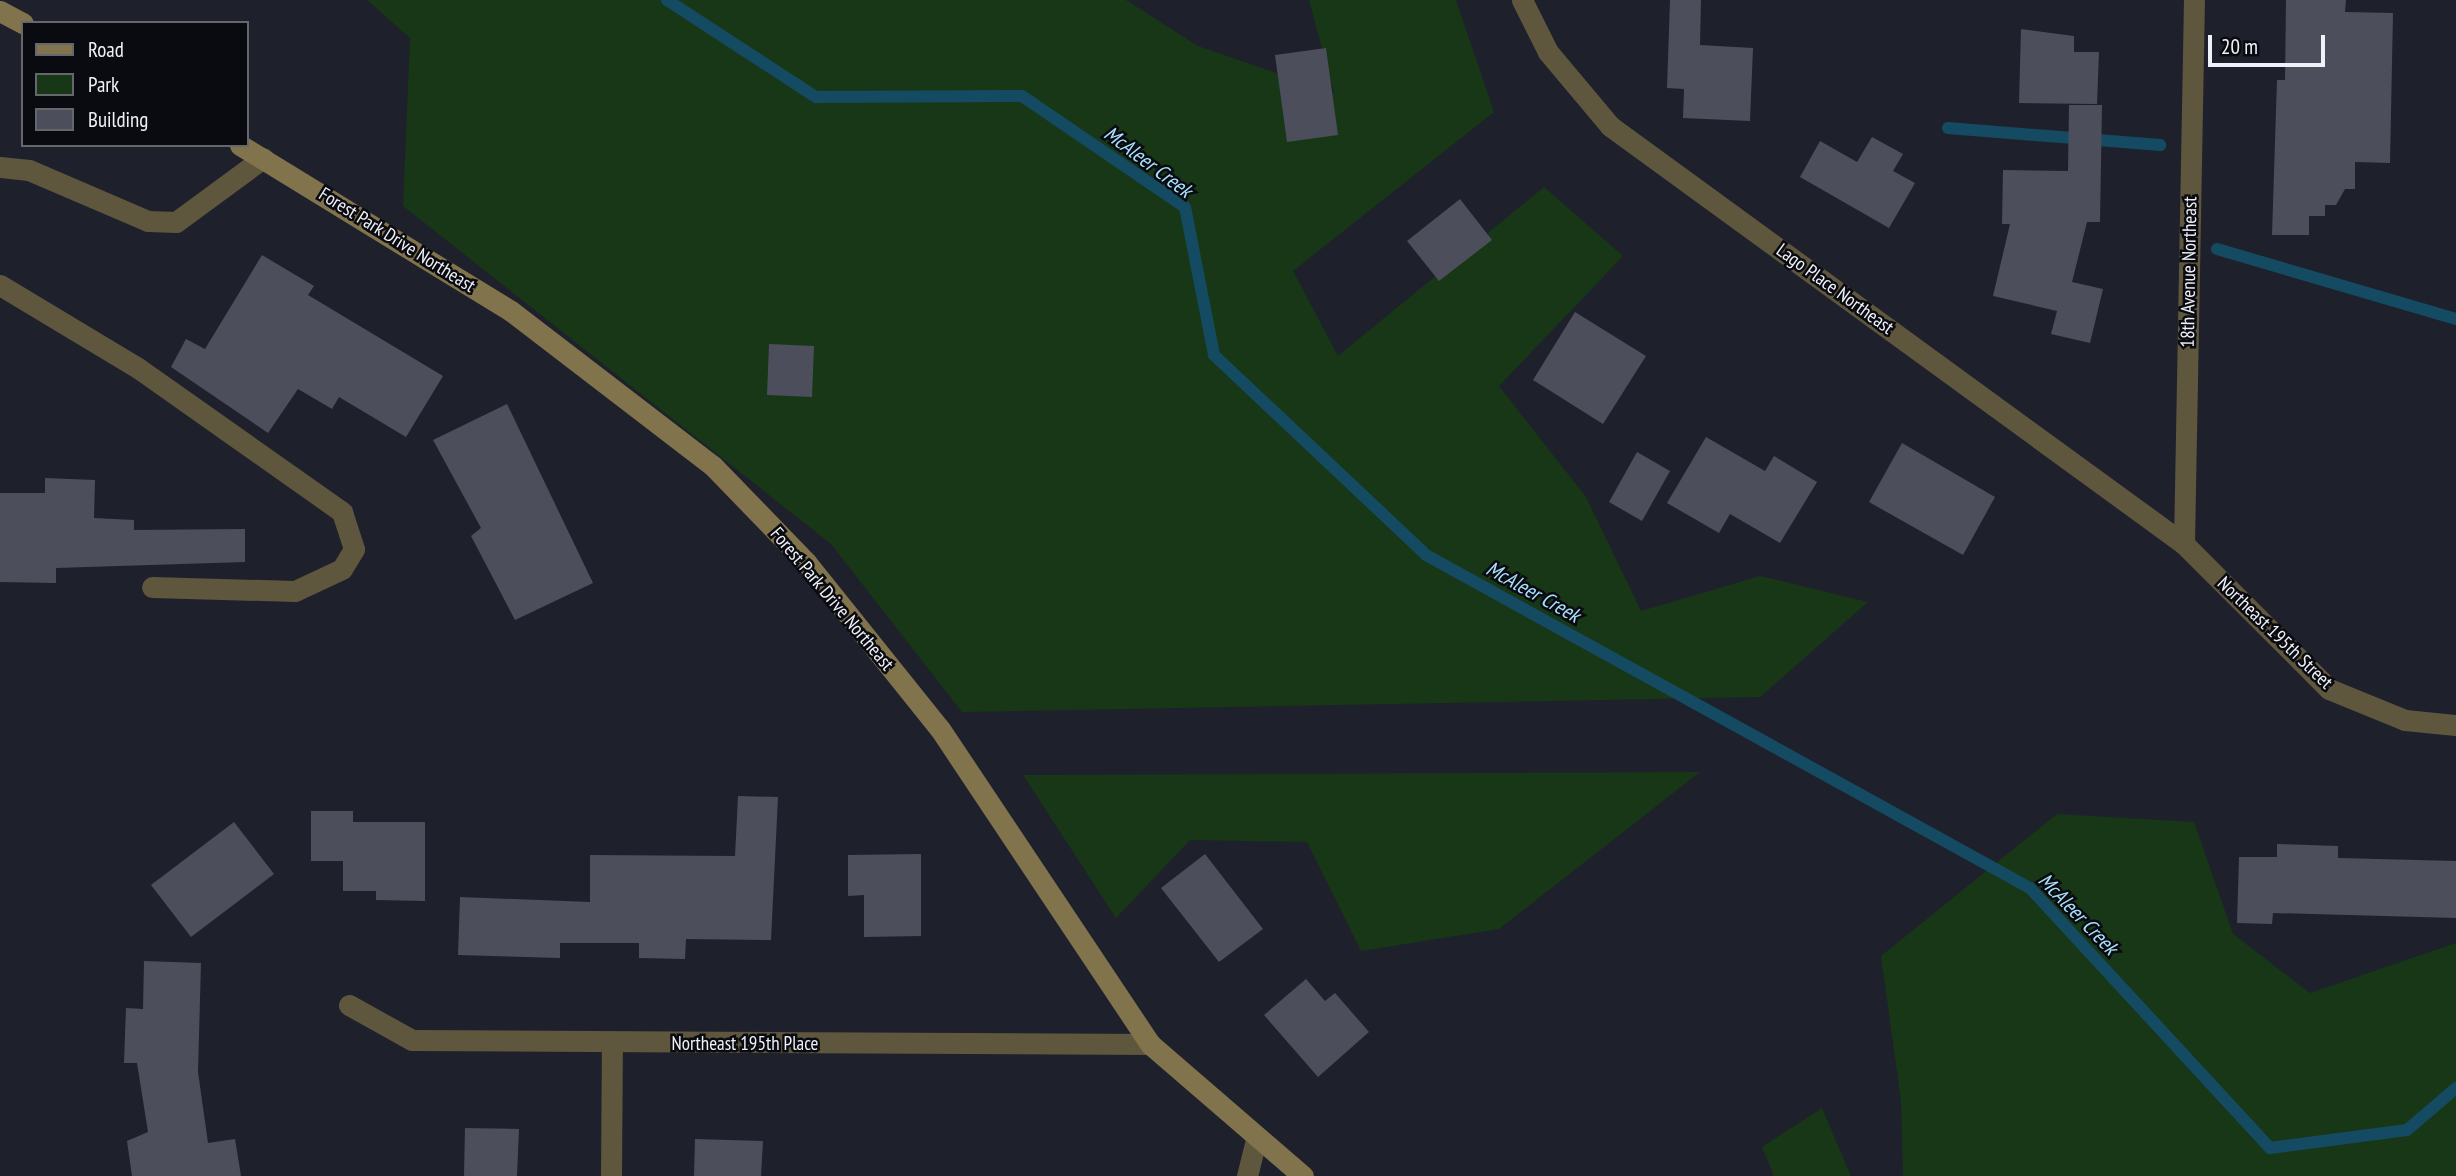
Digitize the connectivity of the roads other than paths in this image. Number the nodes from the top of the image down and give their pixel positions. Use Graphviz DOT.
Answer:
graph roads {
  1 [pos="1522,0"];
  2 [pos="2194,0"];
  3 [pos="0,11"];
  4 [pos="21,22"];
  5 [pos="244,147"];
  6 [pos="263,158"];
  7 [pos="0,167"];
  8 [pos="0,285"];
  9 [pos="2184,544"];
  10 [pos="152,587"];
  11 [pos="2456,725"];
  12 [pos="349,1005"];
  13 [pos="611,1044"];
  14 [pos="1150,1044"];
  15 [pos="1256,1141"];
  16 [pos="611,1176"];
  17 [pos="1247,1176"];
  18 [pos="1303,1176"];
  1 -- 9 [label="street, Lago Place Northeast"];
  2 -- 9 [label="street, 18th Avenue Northeast"];
  3 -- 4 [label="street"];
  5 -- 6 [label="street, Forest Park Drive Northeast"];
  6 -- 7 [label="street"];
  6 -- 14 [label="street, Forest Park Drive Northeast"];
  8 -- 10 [label="street"];
  9 -- 11 [label="street, Northeast 195th Street"];
  12 -- 13 [label="street, Northeast 195th Place"];
  13 -- 14 [label="street, Northeast 195th Place"];
  13 -- 16 [label="street"];
  14 -- 15 [label="street, Forest Park Drive Northeast"];
  15 -- 17 [label="street"];
  15 -- 18 [label="street, Forest Park Drive Northeast"];
}
